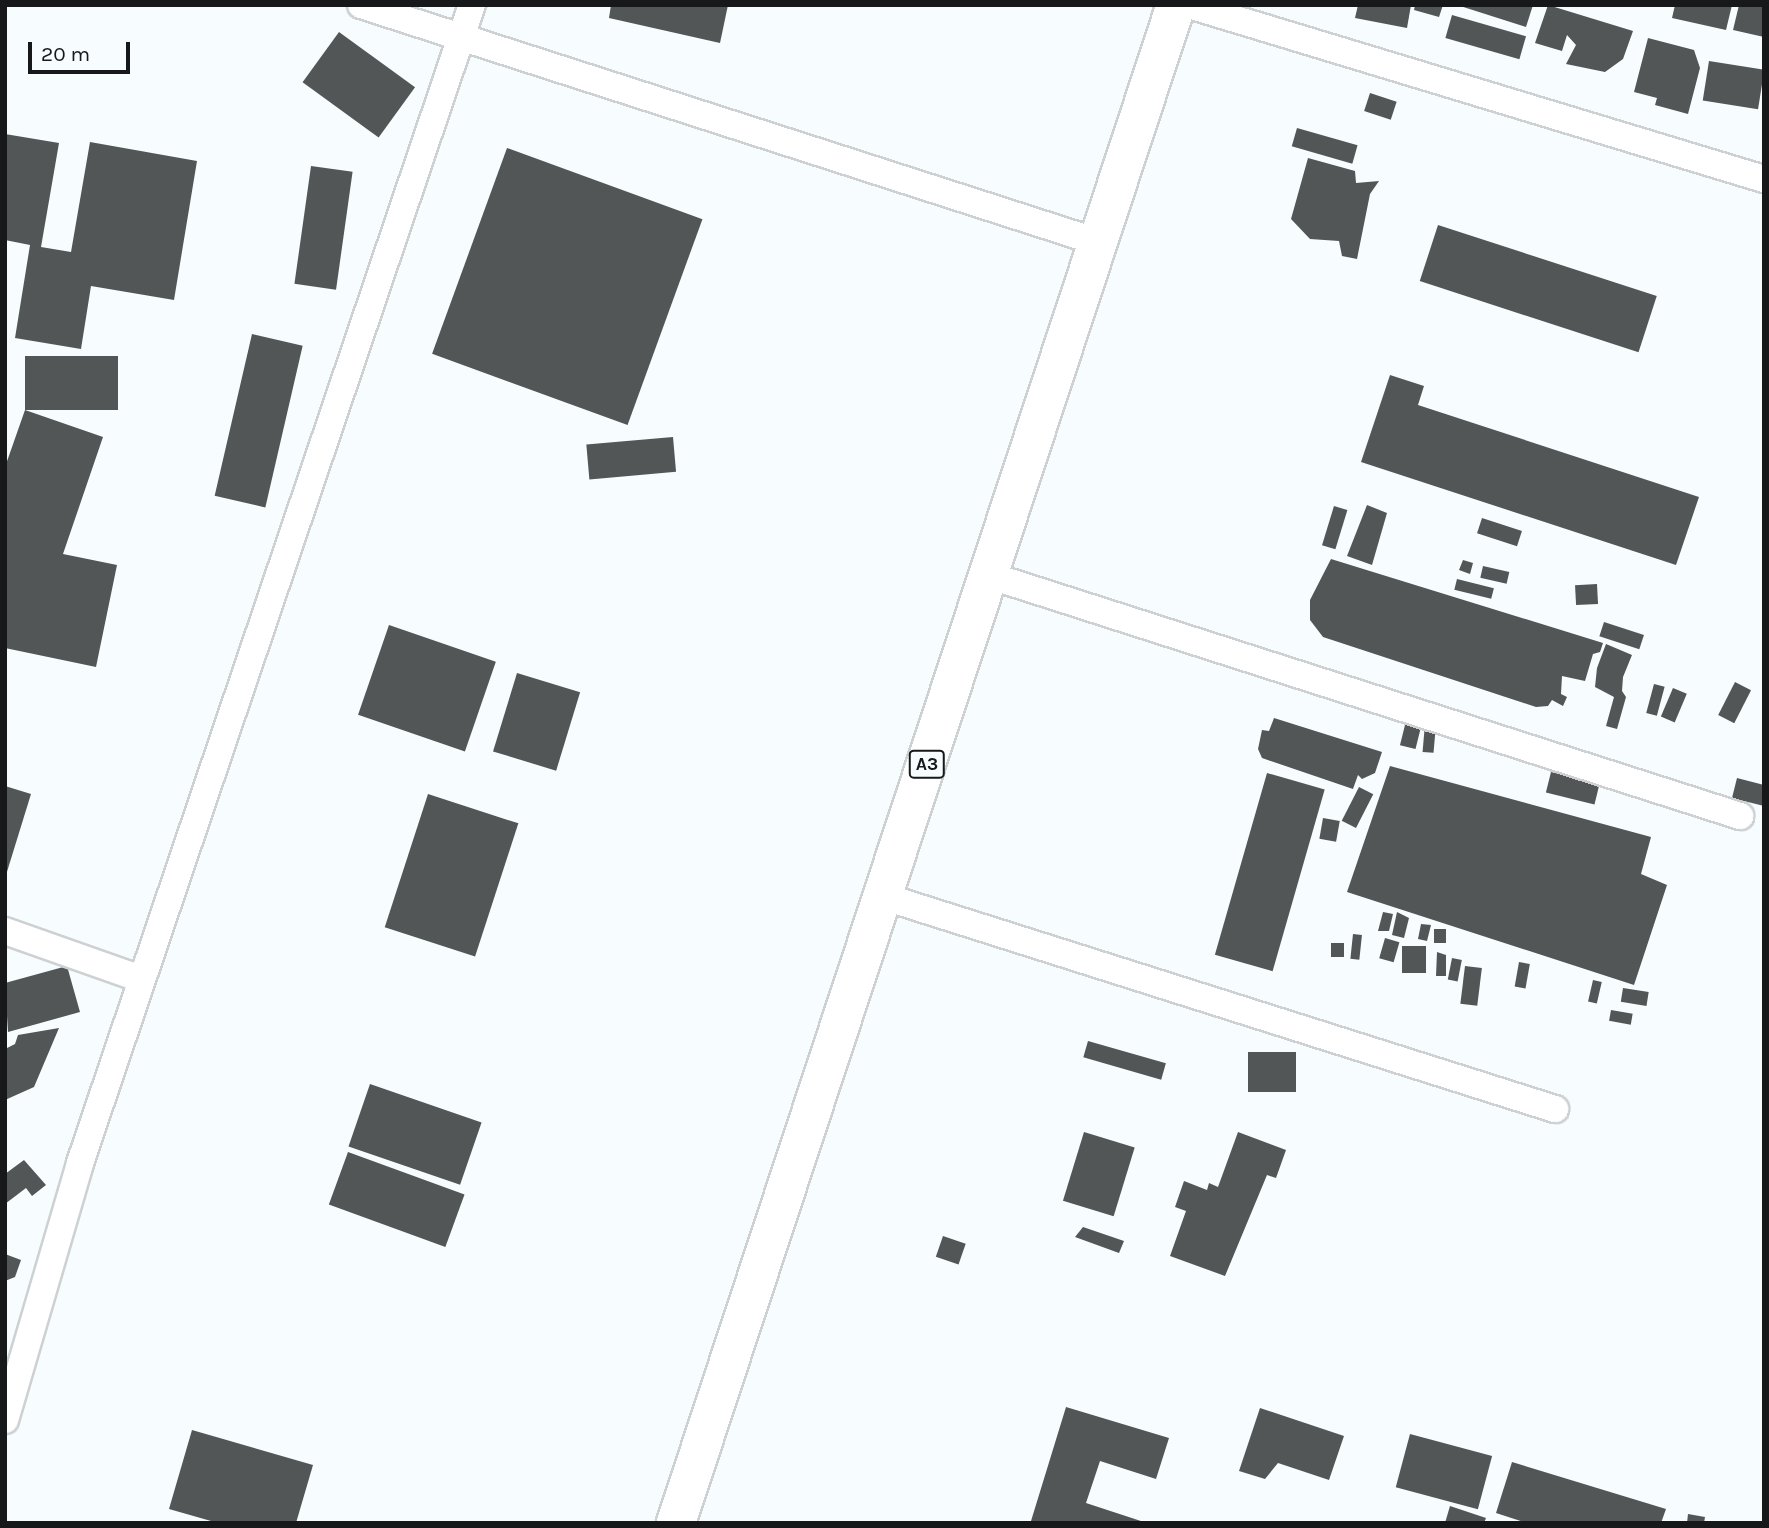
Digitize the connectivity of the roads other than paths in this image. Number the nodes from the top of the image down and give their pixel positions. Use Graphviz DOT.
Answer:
graph roads {
  1 [pos="360,5"];
  2 [pos="472,5"];
  3 [pos="1176,5"];
  4 [pos="1189,5"];
  5 [pos="462,38"];
  6 [pos="1764,179"];
  7 [pos="1098,243"];
  8 [pos="988,575"];
  9 [pos="1740,816"];
  10 [pos="885,897"];
  11 [pos="5,931"];
  12 [pos="141,979"];
  13 [pos="1555,1109"];
  14 [pos="5,1420"];
  15 [pos="677,1522"];
  1 -- 5 [label="street"];
  2 -- 5 [label="street"];
  3 -- 7 [label="highway, A3"];
  4 -- 6 [label="street"];
  5 -- 7 [label="street"];
  5 -- 12 [label="street"];
  7 -- 8 [label="highway, A3"];
  8 -- 9 [label="street"];
  8 -- 10 [label="highway, A3"];
  10 -- 13 [label="street"];
  10 -- 15 [label="highway, A3"];
  11 -- 12 [label="street"];
  12 -- 14 [label="street"];
}
